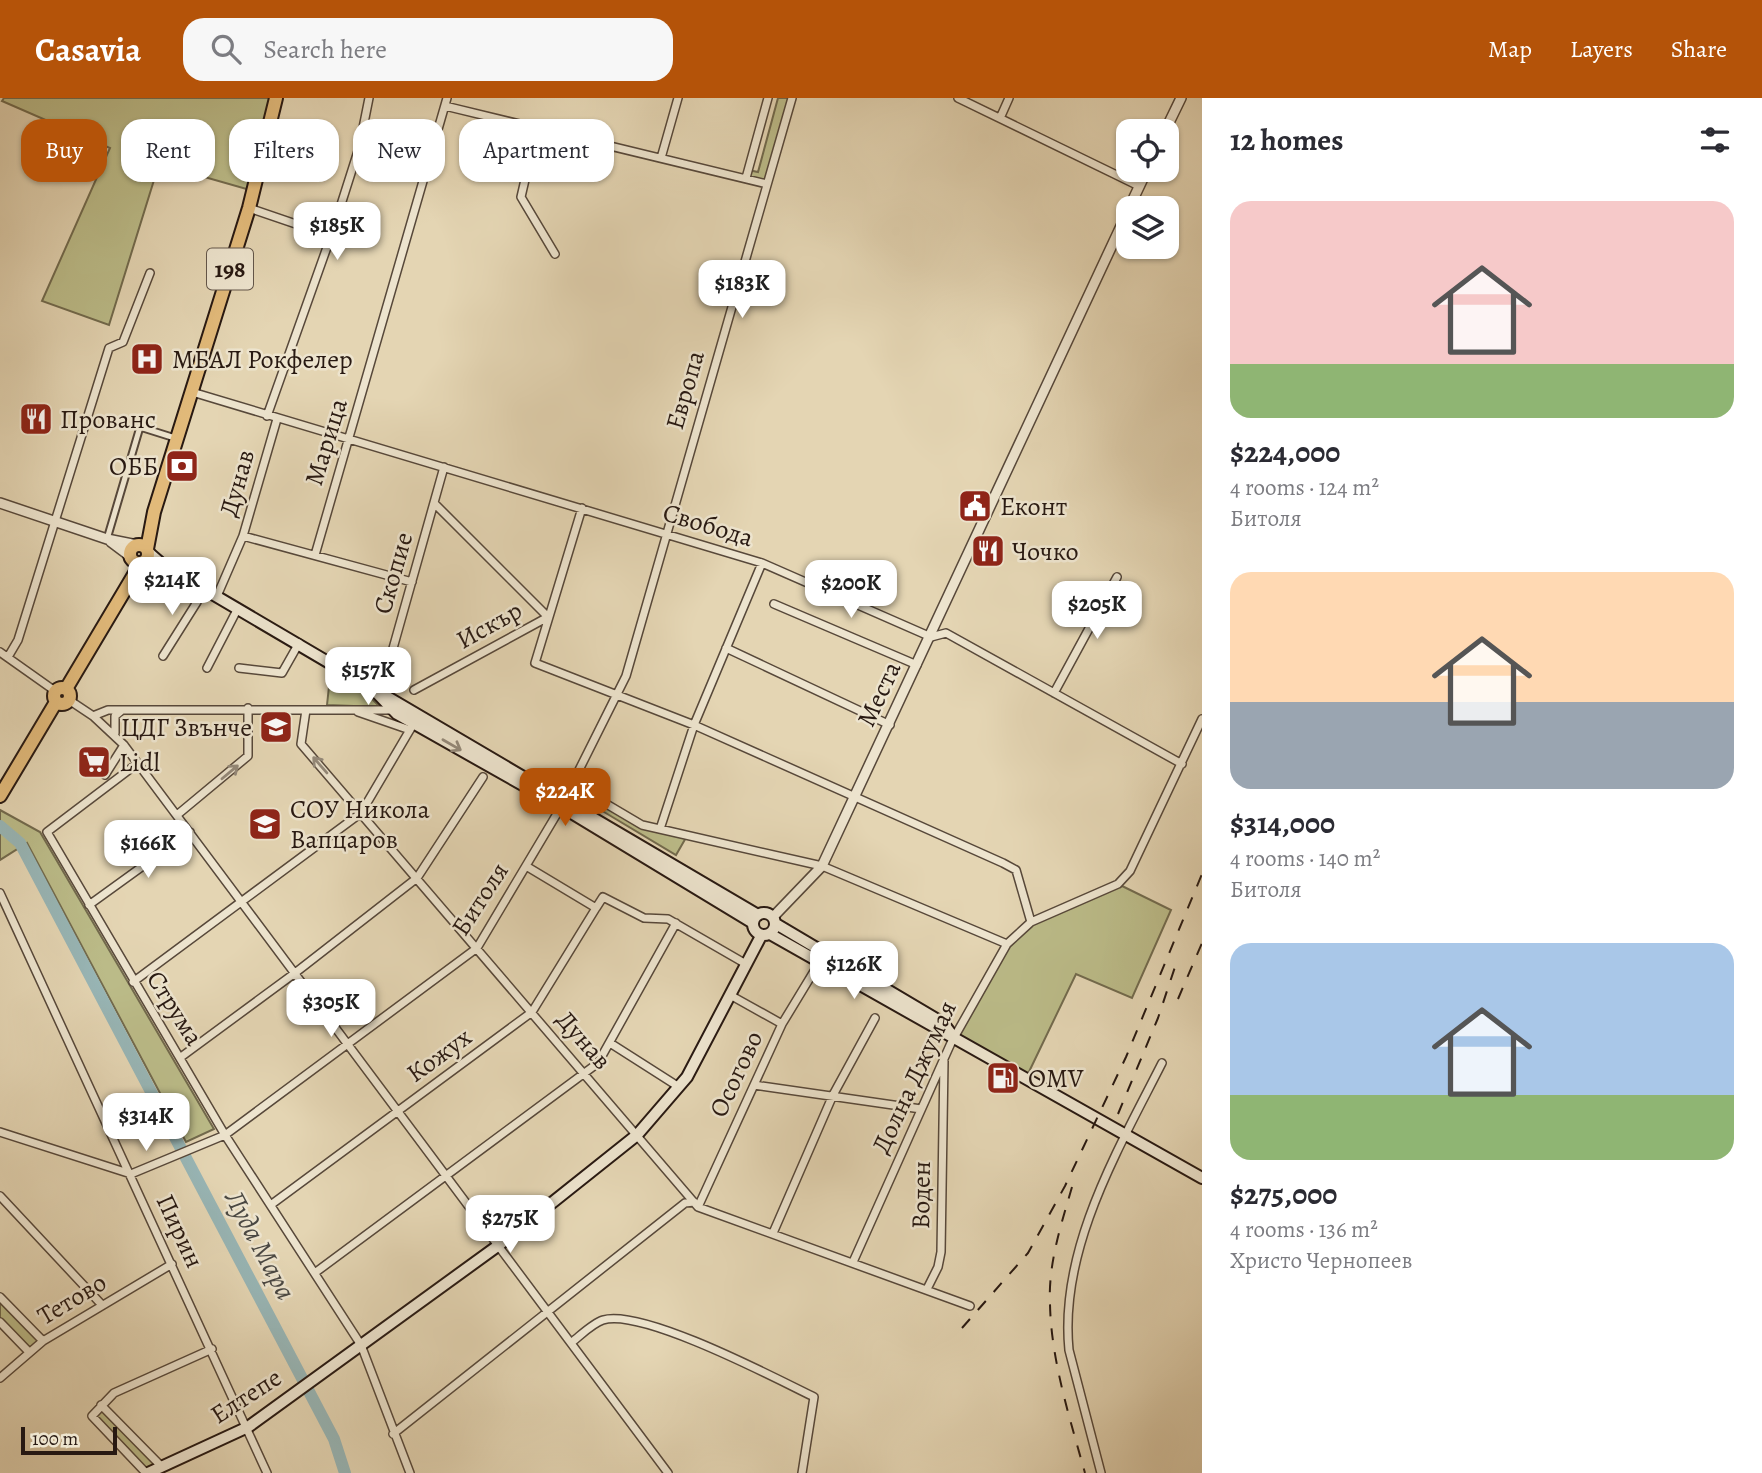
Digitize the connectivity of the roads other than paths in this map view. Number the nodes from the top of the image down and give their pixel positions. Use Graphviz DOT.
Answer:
graph roads {
  1 [pos="276,98"];
  2 [pos="369,98"];
  3 [pos="678,98"];
  4 [pos="768,98"];
  5 [pos="793,98"];
  6 [pos="958,98"];
  7 [pos="1009,98"];
  8 [pos="1181,98"];
  9 [pos="446,102"];
  10 [pos="1001,116"];
  11 [pos="506,119"];
  12 [pos="1171,119"];
  13 [pos="614,147"];
  14 [pos="661,158"];
  15 [pos="746,178"];
  16 [pos="524,182"];
  17 [pos="1141,182"];
  18 [pos="768,184"];
  19 [pos="1139,186"];
  20 [pos="1135,196"];
  21 [pos="249,208"];
  22 [pos="331,236"];
  23 [pos="1116,237"];
  24 [pos="555,254"];
  25 [pos="150,273"];
  26 [pos="192,391"];
  27 [pos="267,416"];
  28 [pos="277,419"];
  29 [pos="177,439"];
  30 [pos="348,439"];
  31 [pos="444,467"];
  32 [pos="0,503"];
  33 [pos="434,503"];
  34 [pos="582,508"];
  35 [pos="55,520"];
  36 [pos="665,533"];
  37 [pos="243,536"];
  38 [pos="107,538"];
  39 [pos="140,554"];
  40 [pos="314,555"];
  41 [pos="762,563"];
  42 [pos="1117,577"];
  43 [pos="412,582"];
  44 [pos="201,587"];
  45 [pos="217,596"];
  46 [pos="774,604"];
  47 [pos="238,608"];
  48 [pos="548,617"];
  49 [pos="931,636"];
  50 [pos="299,643"];
  51 [pos="726,649"];
  52 [pos="0,652"];
  53 [pos="163,656"];
  54 [pos="8,657"];
  55 [pos="916,665"];
  56 [pos="207,668"];
  57 [pos="239,668"];
  58 [pos="368,683"];
  59 [pos="414,690"];
  60 [pos="382,691"];
  61 [pos="1054,693"];
  62 [pos="618,694"];
  63 [pos="62,695"];
  64 [pos="248,708"];
  65 [pos="398,709"];
  66 [pos="122,710"];
  67 [pos="306,710"];
  68 [pos="351,710"];
  69 [pos="93,716"];
  70 [pos="1202,719"];
  71 [pos="694,724"];
  72 [pos="890,724"];
  73 [pos="412,727"];
  74 [pos="115,733"];
  75 [pos="124,745"];
  76 [pos="138,763"];
  77 [pos="1182,764"];
  78 [pos="105,775"];
  79 [pos="483,777"];
  80 [pos="857,795"];
  81 [pos="0,796"];
  82 [pos="598,799"];
  83 [pos="562,803"];
  84 [pos="361,813"];
  85 [pos="177,815"];
  86 [pos="660,829"];
  87 [pos="190,832"];
  88 [pos="526,866"];
  89 [pos="822,866"];
  90 [pos="417,878"];
  91 [pos="0,893"];
  92 [pos="241,901"];
  93 [pos="89,905"];
  94 [pos="596,908"];
  95 [pos="755,919"];
  96 [pos="774,920"];
  97 [pos="1031,922"];
  98 [pos="676,923"];
  99 [pos="765,935"];
  100 [pos="1006,944"];
  101 [pos="477,948"];
  102 [pos="819,963"];
  103 [pos="746,964"];
  104 [pos="295,973"];
  105 [pos="133,982"];
  106 [pos="730,995"];
  107 [pos="532,1013"];
  108 [pos="875,1018"];
  109 [pos="782,1024"];
  110 [pos="954,1037"];
  111 [pos="610,1042"];
  112 [pos="348,1044"];
  113 [pos="181,1057"];
  114 [pos="944,1058"];
  115 [pos="1162,1063"];
  116 [pos="585,1074"];
  117 [pos="754,1085"];
  118 [pos="679,1087"];
  119 [pos="833,1095"];
  120 [pos="921,1109"];
  121 [pos="399,1111"];
  122 [pos="0,1132"];
  123 [pos="225,1135"];
  124 [pos="637,1135"];
  125 [pos="1126,1135"];
  126 [pos="131,1174"];
  127 [pos="446,1175"];
  128 [pos="1202,1178"];
  129 [pos="0,1196"];
  130 [pos="272,1204"];
  131 [pos="696,1204"];
  132 [pos="773,1233"];
  133 [pos="499,1245"];
  134 [pos="853,1262"];
  135 [pos="172,1264"];
  136 [pos="316,1272"];
  137 [pos="927,1289"];
  138 [pos="0,1297"];
  139 [pos="102,1305"];
  140 [pos="970,1306"];
  141 [pos="547,1310"];
  142 [pos="0,1322"];
  143 [pos="43,1340"];
  144 [pos="572,1342"];
  145 [pos="360,1345"];
  146 [pos="212,1349"];
  147 [pos="29,1352"];
  148 [pos="0,1378"];
  149 [pos="102,1405"];
  150 [pos="248,1427"];
  151 [pos="393,1434"];
  152 [pos="162,1467"];
  153 [pos="147,1473"];
  154 [pos="267,1473"];
  155 [pos="410,1473"];
  156 [pos="668,1473"];
  157 [pos="802,1473"];
  158 [pos="1101,1473"];
  1 -- 21 [label="main road, 198"];
  2 -- 22 [label="street"];
  3 -- 14 [label="street"];
  4 -- 15 [label="street"];
  5 -- 18 [label="street, Европа"];
  6 -- 10 [label="street"];
  7 -- 10 [label="street"];
  8 -- 12 [label="street"];
  9 -- 11 [label="street"];
  9 -- 30 [label="street, Марица"];
  10 -- 19 [label="street"];
  13 -- 14 [label="street"];
  14 -- 15 [label="street"];
  15 -- 18 [label="street"];
  16 -- 24 [label="street"];
  17 -- 19 [label="street, Места"];
  18 -- 36 [label="street, Европа"];
  19 -- 20 [label="street, Места"];
  21 -- 22 [label="street"];
  21 -- 26 [label="main road, 198"];
  22 -- 27 [label="street"];
  23 -- 49 [label="street, Места"];
  25 -- 35 [label="street"];
  26 -- 27 [label="street, Свобода"];
  26 -- 29 [label="main road, 198"];
  27 -- 28 [label="street, Свобода"];
  28 -- 30 [label="street, Свобода"];
  28 -- 37 [label="street, Дунав"];
  29 -- 38 [label="street"];
  29 -- 39 [label="main road, 198"];
  30 -- 31 [label="street, Свобода"];
  30 -- 40 [label="street, Марица"];
  31 -- 33 [label="street, Скопие"];
  31 -- 34 [label="street, Свобода"];
  32 -- 35 [label="street"];
  33 -- 43 [label="street, Скопие"];
  33 -- 48 [label="street"];
  34 -- 36 [label="street, Свобода"];
  34 -- 48 [label="street"];
  35 -- 38 [label="street"];
  35 -- 54 [label="street"];
  36 -- 41 [label="street, Свобода"];
  36 -- 62 [label="street, Битоля"];
  37 -- 40 [label="street"];
  37 -- 45 [label="street, Дунав"];
  38 -- 39 [label="street"];
  39 -- 44 [label="main road"];
  39 -- 63 [label="main road, 198"];
  40 -- 43 [label="street"];
  41 -- 49 [label="street, Свобода"];
  41 -- 51 [label="street"];
  42 -- 61 [label="street"];
  43 -- 60 [label="street, Скопие"];
  44 -- 45 [label="main road"];
  44 -- 53 [label="street"];
  45 -- 47 [label="main road"];
  46 -- 55 [label="street"];
  47 -- 50 [label="main road"];
  47 -- 56 [label="street"];
  48 -- 59 [label="street, Искър"];
  48 -- 62 [label="street"];
  49 -- 55 [label="street, Места"];
  49 -- 61 [label="street, Свобода"];
  50 -- 57 [label="street"];
  50 -- 58 [label="main road"];
  51 -- 71 [label="street"];
  51 -- 72 [label="street"];
  52 -- 54 [label="street"];
  54 -- 63 [label="street"];
  55 -- 72 [label="street, Места"];
  58 -- 60 [label="main road"];
  58 -- 65 [label="main road"];
  60 -- 65 [label="main road"];
  61 -- 77 [label="street, Свобода"];
  62 -- 71 [label="street"];
  62 -- 83 [label="street, Битоля"];
  63 -- 69 [label="street"];
  63 -- 81 [label="main road, 198"];
  64 -- 66 [label="street"];
  64 -- 67 [label="street"];
  85 -- 64 [label="street, one-way"];
  65 -- 68 [label="street"];
  65 -- 73 [label="main road"];
  65 -- 83 [label="main road"];
  66 -- 69 [label="street"];
  66 -- 74 [label="street"];
  67 -- 68 [label="street"];
  84 -- 67 [label="street, Дунав, one-way"];
  68 -- 73 [label="street"];
  69 -- 74 [label="street"];
  70 -- 77 [label="street, Долна Джумая"];
  71 -- 80 [label="street"];
  71 -- 86 [label="street"];
  72 -- 80 [label="street, Места"];
  73 -- 83 [label="main road, one-way"];
  73 -- 84 [label="street"];
  74 -- 75 [label="street"];
  75 -- 76 [label="street"];
  75 -- 78 [label="street"];
  76 -- 85 [label="street"];
  76 -- 93 [label="street, Струма"];
  77 -- 97 [label="street, Долна Джумая"];
  79 -- 90 [label="street"];
  80 -- 89 [label="street, Места"];
  80 -- 97 [label="street"];
  82 -- 86 [label="street"];
  83 -- 88 [label="street, Битоля"];
  83 -- 95 [label="main road"];
  84 -- 90 [label="street, Дунав"];
  84 -- 92 [label="street"];
  85 -- 87 [label="street"];
  86 -- 89 [label="street"];
  87 -- 92 [label="street"];
  87 -- 93 [label="street"];
  88 -- 94 [label="street"];
  88 -- 101 [label="street, Битоля"];
  89 -- 96 [label="street, Места"];
  89 -- 100 [label="street"];
  90 -- 101 [label="street, Дунав"];
  90 -- 104 [label="street"];
  91 -- 126 [label="street, Пирин"];
  92 -- 104 [label="street"];
  92 -- 105 [label="street"];
  93 -- 105 [label="street, Струма"];
  94 -- 98 [label="street"];
  94 -- 107 [label="street, Кожух"];
  95 -- 96 [label="main road"];
  95 -- 99 [label="main road"];
  96 -- 99 [label="main road"];
  96 -- 110 [label="main road"];
  97 -- 100 [label="street, Долна Джумая"];
  98 -- 103 [label="street"];
  98 -- 111 [label="street"];
  99 -- 102 [label="main road"];
  99 -- 103 [label="main road"];
  100 -- 110 [label="street, Долна Джумая"];
  101 -- 107 [label="street, Дунав"];
  101 -- 112 [label="street, Битоля"];
  102 -- 109 [label="street, Осогово"];
  102 -- 110 [label="main road"];
  103 -- 106 [label="main road"];
  104 -- 112 [label="street"];
  104 -- 113 [label="street"];
  105 -- 113 [label="street, Струма"];
  106 -- 109 [label="street"];
  106 -- 118 [label="main road"];
  107 -- 116 [label="street, Дунав"];
  107 -- 121 [label="street, Кожух"];
  108 -- 119 [label="street"];
  109 -- 117 [label="street, Осогово"];
  110 -- 114 [label="street, Долна Джумая"];
  110 -- 125 [label="main road"];
  111 -- 116 [label="street"];
  111 -- 118 [label="street"];
  112 -- 121 [label="street"];
  112 -- 123 [label="street, Битоля"];
  113 -- 123 [label="street, Струма"];
  114 -- 120 [label="street, Долна Джумая"];
  114 -- 137 [label="street, Воден"];
  115 -- 125 [label="street"];
  116 -- 124 [label="street, Дунав"];
  116 -- 127 [label="street"];
  117 -- 119 [label="street"];
  117 -- 131 [label="street, Осогово"];
  118 -- 124 [label="main road"];
  119 -- 120 [label="street"];
  119 -- 132 [label="street"];
  120 -- 134 [label="street, Долна Джумая"];
  121 -- 127 [label="street"];
  121 -- 130 [label="street, Кожух"];
  122 -- 126 [label="street"];
  123 -- 126 [label="street, Битоля"];
  123 -- 130 [label="street, Струма"];
  124 -- 131 [label="street, Дунав"];
  124 -- 133 [label="main road, Елтепе"];
  125 -- 128 [label="main road"];
  125 -- 158 [label="street"];
  126 -- 135 [label="street, Пирин"];
  127 -- 133 [label="street"];
  127 -- 136 [label="street"];
  129 -- 139 [label="street"];
  130 -- 136 [label="street, Струма"];
  131 -- 132 [label="street"];
  131 -- 141 [label="street"];
  132 -- 134 [label="street"];
  133 -- 141 [label="street"];
  133 -- 145 [label="main road, Елтепе"];
  134 -- 137 [label="street"];
  135 -- 139 [label="street, Тетово"];
  135 -- 146 [label="street, Пирин"];
  136 -- 145 [label="street, Струма"];
  137 -- 140 [label="street"];
  138 -- 143 [label="street"];
  139 -- 143 [label="street, Тетово"];
  141 -- 144 [label="street"];
  141 -- 151 [label="street"];
  142 -- 147 [label="street"];
  143 -- 147 [label="street, Тетово"];
  144 -- 156 [label="street"];
  144 -- 157 [label="street"];
  145 -- 150 [label="main road, Елтепе"];
  145 -- 151 [label="street, Струма"];
  146 -- 149 [label="street"];
  146 -- 150 [label="street, Пирин"];
  147 -- 148 [label="street, Тетово"];
  149 -- 152 [label="street"];
  149 -- 153 [label="street"];
  150 -- 152 [label="main road, Елтепе"];
  150 -- 154 [label="street, Пирин"];
  151 -- 155 [label="street, Струма"];
  152 -- 153 [label="main road, Елтепе"];
}
